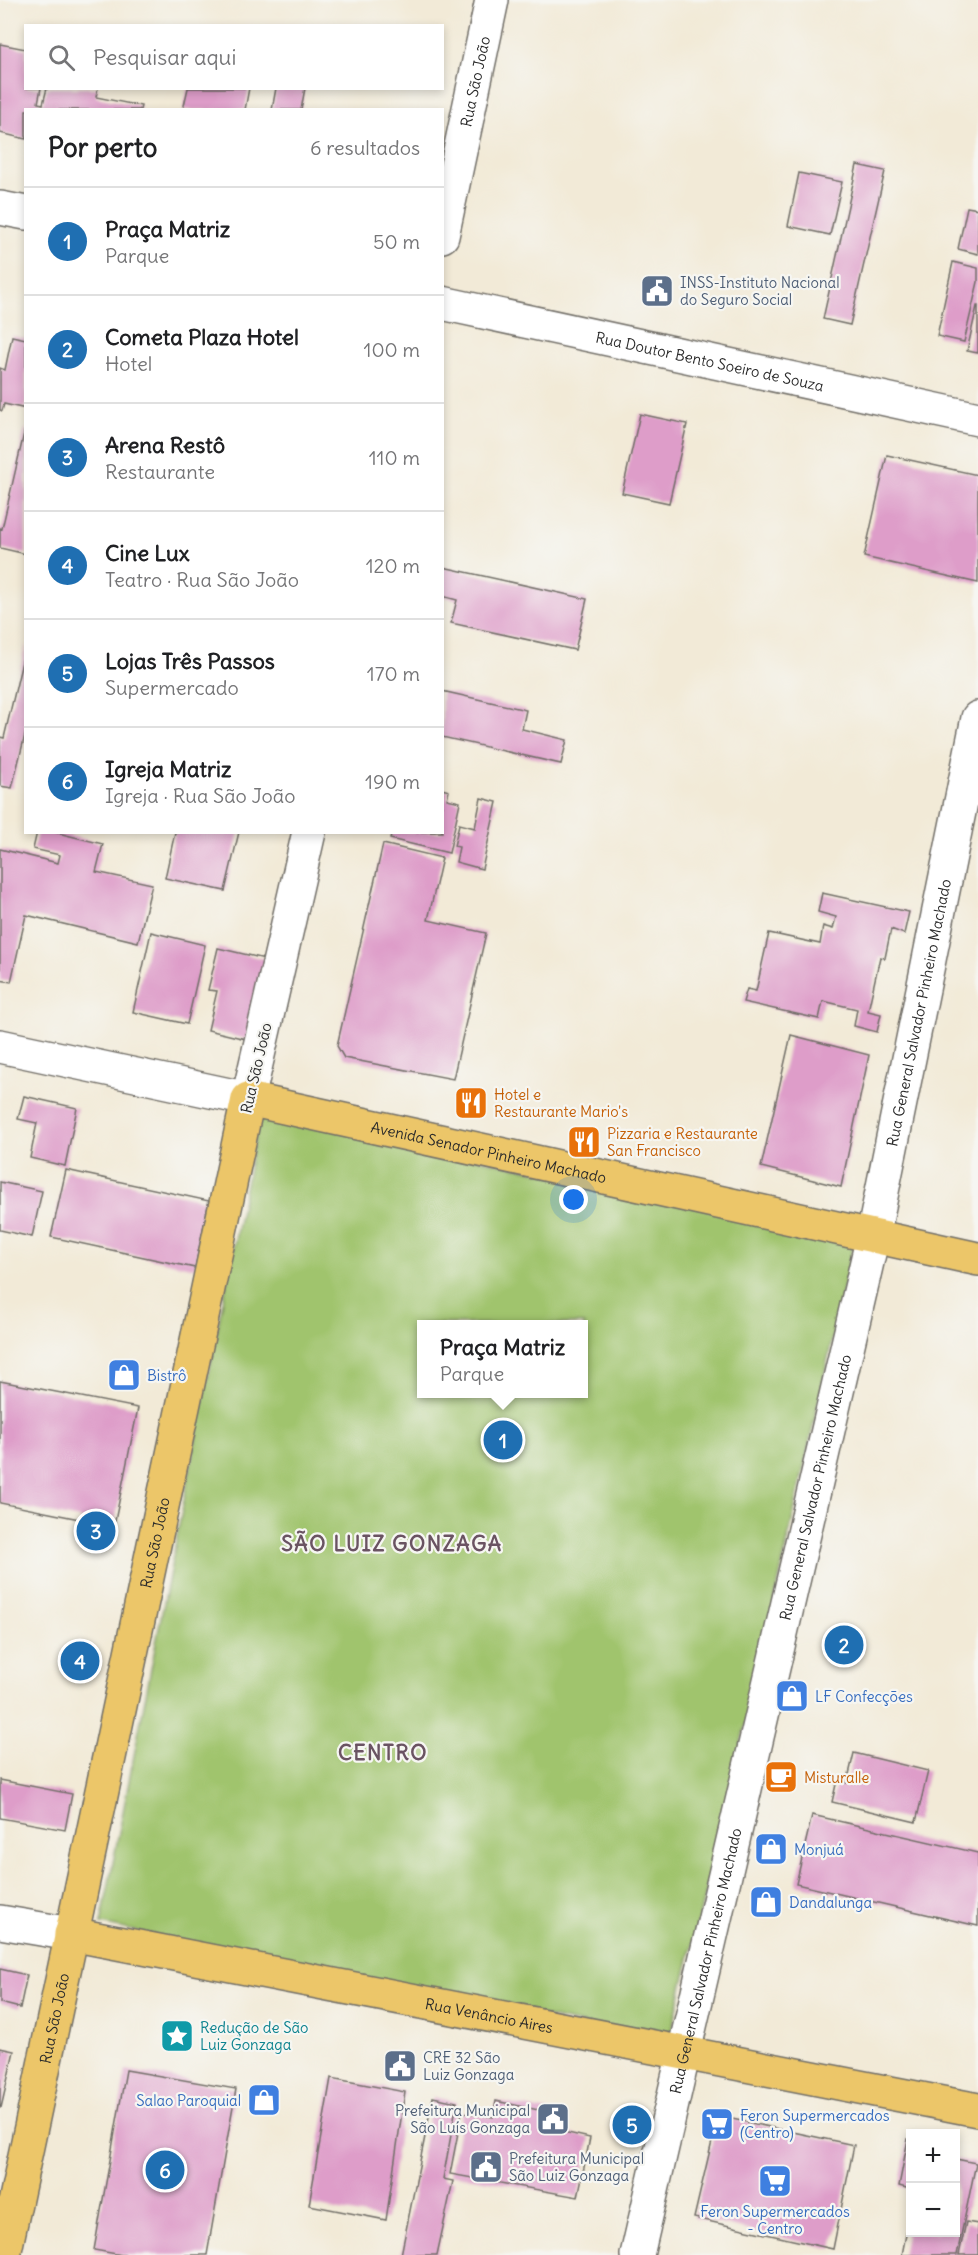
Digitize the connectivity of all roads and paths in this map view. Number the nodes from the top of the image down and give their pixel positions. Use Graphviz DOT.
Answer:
graph roads {
  1 [pos="492,0"];
  2 [pos="0,208"];
  3 [pos="24,213"];
  4 [pos="444,227"];
  5 [pos="444,303"];
  6 [pos="978,419"];
  7 [pos="978,718"];
  8 [pos="309,834"];
  9 [pos="0,1046"];
  10 [pos="248,1099"];
  11 [pos="873,1236"];
  12 [pos="978,1259"];
  13 [pos="0,1922"];
  14 [pos="70,1934"];
  15 [pos="685,2054"];
  16 [pos="978,2110"];
  17 [pos="4,2255"];
  18 [pos="638,2255"];
  1 -- 4 [label="street, Rua São João"];
  2 -- 3 [label="street"];
  5 -- 6 [label="street, Rua Doutor Bento Soeiro de Souza"];
  7 -- 11 [label="street, Rua General Salvador Pinheiro Machado"];
  8 -- 10 [label="street, Rua São João"];
  9 -- 10 [label="street, Avenida Senador Pinheiro Machado"];
  10 -- 11 [label="main road, Avenida Senador Pinheiro Machado"];
  10 -- 14 [label="main road, Rua São João"];
  11 -- 12 [label="main road, Avenida Senador Pinheiro Machado"];
  11 -- 15 [label="street, Rua General Salvador Pinheiro Machado"];
  13 -- 14 [label="street, Rua Venâncio Aires"];
  14 -- 15 [label="main road, Rua Venâncio Aires"];
  14 -- 17 [label="main road, Rua São João"];
  15 -- 16 [label="main road, Rua Venâncio Aires"];
  15 -- 18 [label="street, Rua General Salvador Pinheiro Machado"];
}
